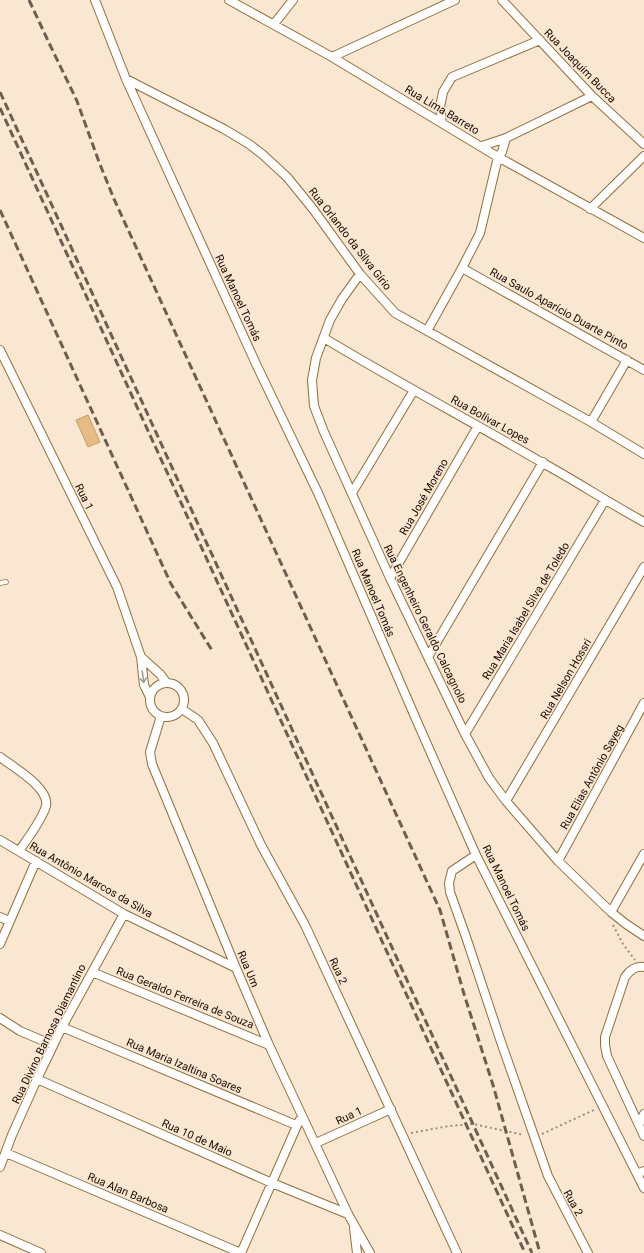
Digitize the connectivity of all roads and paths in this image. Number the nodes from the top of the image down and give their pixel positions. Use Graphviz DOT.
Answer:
graph roads {
  1 [pos="95,0"];
  2 [pos="229,0"];
  3 [pos="293,0"];
  4 [pos="453,0"];
  5 [pos="502,0"];
  6 [pos="274,24"];
  7 [pos="540,40"];
  8 [pos="332,57"];
  9 [pos="126,79"];
  10 [pos="592,96"];
  11 [pos="440,106"];
  12 [pos="430,116"];
  13 [pos="442,123"];
  14 [pos="506,138"];
  15 [pos="644,144"];
  16 [pos="482,146"];
  17 [pos="644,156"];
  18 [pos="498,157"];
  19 [pos="590,209"];
  20 [pos="644,238"];
  21 [pos="462,268"];
  22 [pos="360,274"];
  23 [pos="427,331"];
  24 [pos="324,338"];
  25 [pos="0,350"];
  26 [pos="627,360"];
  27 [pos="644,370"];
  28 [pos="414,390"];
  29 [pos="590,422"];
  30 [pos="478,426"];
  31 [pos="644,454"];
  32 [pos="543,462"];
  33 [pos="352,494"];
  34 [pos="605,500"];
  35 [pos="644,522"];
  36 [pos="644,567"];
  37 [pos="390,578"];
  38 [pos="6,582"];
  39 [pos="0,583"];
  40 [pos="428,656"];
  41 [pos="141,657"];
  42 [pos="166,682"];
  43 [pos="150,697"];
  44 [pos="644,704"];
  45 [pos="182,709"];
  46 [pos="161,716"];
  47 [pos="465,734"];
  48 [pos="0,757"];
  49 [pos="506,801"];
  50 [pos="0,840"];
  51 [pos="19,851"];
  52 [pos="644,854"];
  53 [pos="476,855"];
  54 [pos="36,861"];
  55 [pos="558,861"];
  56 [pos="612,912"];
  57 [pos="124,914"];
  58 [pos="0,917"];
  59 [pos="9,921"];
  60 [pos="644,936"];
  61 [pos="0,944"];
  62 [pos="641,967"];
  63 [pos="236,968"];
  64 [pos="92,972"];
  65 [pos="0,1018"];
  66 [pos="62,1027"];
  67 [pos="269,1045"];
  68 [pos="54,1046"];
  69 [pos="37,1079"];
  70 [pos="602,1106"];
  71 [pos="391,1109"];
  72 [pos="301,1114"];
  73 [pos="644,1114"];
  74 [pos="639,1125"];
  75 [pos="296,1126"];
  76 [pos="403,1135"];
  77 [pos="644,1136"];
  78 [pos="534,1137"];
  79 [pos="316,1143"];
  80 [pos="6,1153"];
  81 [pos="0,1167"];
  82 [pos="640,1173"];
  83 [pos="272,1183"];
  84 [pos="644,1188"];
  85 [pos="348,1214"];
  86 [pos="353,1223"];
  87 [pos="0,1235"];
  88 [pos="41,1253"];
  89 [pos="241,1253"];
  90 [pos="357,1253"];
  91 [pos="370,1253"];
  92 [pos="457,1253"];
  93 [pos="588,1253"];
  1 -- 9 [label="street, Rua Manoel Tomás"];
  2 -- 6 [label="street, Rua Lima Barreto"];
  3 -- 6 [label="street"];
  4 -- 8 [label="street"];
  5 -- 7 [label="street, Rua Joaquim Bucca"];
  6 -- 8 [label="street, Rua Lima Barreto"];
  7 -- 10 [label="street, Rua Joaquim Bucca"];
  7 -- 11 [label="street"];
  8 -- 12 [label="street, Rua Lima Barreto"];
  9 -- 22 [label="street, Rua Orlando da Silva Gírio"];
  9 -- 53 [label="street, Rua Manoel Tomás"];
  10 -- 14 [label="street"];
  10 -- 15 [label="street, Rua Joaquim Bucca"];
  11 -- 12 [label="street"];
  11 -- 13 [label="street"];
  12 -- 13 [label="street, Rua Lima Barreto"];
  13 -- 16 [label="street, Rua Lima Barreto"];
  14 -- 16 [label="street"];
  14 -- 18 [label="street"];
  16 -- 18 [label="street, Rua Lima Barreto"];
  17 -- 19 [label="street"];
  18 -- 19 [label="street, Rua Lima Barreto"];
  18 -- 21 [label="street"];
  19 -- 20 [label="street, Rua Lima Barreto"];
  21 -- 23 [label="street"];
  21 -- 26 [label="street, Rua Saulo Aparício Duarte Pinto"];
  22 -- 23 [label="street, Rua Orlando da Silva Gírio"];
  22 -- 24 [label="street, Rua Engenheiro Geraldo Calcagnolo"];
  23 -- 29 [label="street, Rua Orlando da Silva Gírio"];
  24 -- 28 [label="street, Rua Bolívar Lopes"];
  24 -- 33 [label="street, Rua Engenheiro Geraldo Calcagnolo"];
  25 -- 41 [label="street, Rua 1"];
  26 -- 27 [label="street, Rua Saulo Aparício Duarte Pinto"];
  26 -- 29 [label="street"];
  28 -- 30 [label="street, Rua Bolívar Lopes"];
  28 -- 33 [label="street"];
  29 -- 31 [label="street, Rua Orlando da Silva Gírio"];
  30 -- 32 [label="street, Rua Bolívar Lopes"];
  30 -- 37 [label="street, Rua José Moreno"];
  32 -- 34 [label="street, Rua Bolívar Lopes"];
  32 -- 40 [label="street"];
  33 -- 37 [label="street, Rua Engenheiro Geraldo Calcagnolo"];
  34 -- 35 [label="street, Rua Bolívar Lopes"];
  34 -- 47 [label="street, Rua Maria Isabel Silva de Toledo"];
  36 -- 49 [label="street, Rua Nelson Hossri"];
  37 -- 40 [label="street, Rua Engenheiro Geraldo Calcagnolo"];
  38 -- 39 [label="lane"];
  40 -- 47 [label="street, Rua Engenheiro Geraldo Calcagnolo"];
  41 -- 42 [label="street, Rua 1"];
  41 -- 43 [label="street, Rua 1, one-way"];
  42 -- 43 [label="street"];
  42 -- 45 [label="street"];
  43 -- 46 [label="street"];
  44 -- 55 [label="street, Rua Elias Antônio Sayeg"];
  45 -- 46 [label="street"];
  45 -- 71 [label="street, Rua 2"];
  46 -- 63 [label="street, Rua Um"];
  47 -- 49 [label="street, Rua Engenheiro Geraldo Calcagnolo"];
  48 -- 51 [label="street"];
  49 -- 55 [label="street, Rua Engenheiro Geraldo Calcagnolo"];
  50 -- 51 [label="street, Rua Antônio Marcos da Silva"];
  51 -- 54 [label="street, Rua Antônio Marcos da Silva"];
  52 -- 56 [label="street"];
  53 -- 70 [label="street, Rua Manoel Tomás"];
  53 -- 78 [label="street, Rua 2"];
  54 -- 57 [label="street, Rua Antônio Marcos da Silva"];
  54 -- 59 [label="street"];
  55 -- 56 [label="street, Rua Engenheiro Geraldo Calcagnolo"];
  56 -- 60 [label="street, Rua Engenheiro Geraldo Calcagnolo"];
  56 -- 62 [label="path"];
  57 -- 63 [label="street, Rua Antônio Marcos da Silva"];
  57 -- 64 [label="street, Rua Divino Barnosa Diamantino"];
  58 -- 59 [label="street"];
  59 -- 61 [label="street"];
  62 -- 74 [label="street"];
  63 -- 67 [label="street, Rua Um"];
  64 -- 66 [label="street, Rua Divino Barnosa Diamantino"];
  64 -- 67 [label="street, Rua Geraldo Ferreira de Souza"];
  65 -- 68 [label="street"];
  66 -- 68 [label="street, Rua Divino Barnosa Diamantino"];
  66 -- 75 [label="street, Rua Maria Izaltina Soares"];
  67 -- 72 [label="street, Rua Um"];
  68 -- 69 [label="street, Rua Divino Barnosa Diamantino"];
  69 -- 80 [label="street, Rua Divino Barnosa Diamantino"];
  69 -- 83 [label="street, Rua 10 de Maio"];
  70 -- 78 [label="path"];
  70 -- 82 [label="street, Rua Manoel Tomás"];
  71 -- 76 [label="street, Rua 2"];
  71 -- 79 [label="street, Rua 1"];
  72 -- 75 [label="street"];
  72 -- 79 [label="street, Rua Um"];
  73 -- 74 [label="street"];
  74 -- 77 [label="street"];
  75 -- 83 [label="street"];
  76 -- 78 [label="path"];
  76 -- 92 [label="street, Rua 2"];
  78 -- 93 [label="street, Rua 2"];
  79 -- 85 [label="street, Rua Um"];
  80 -- 81 [label="street, Rua Divino Barnosa Diamantino"];
  80 -- 89 [label="street, Rua Alan Barbosa"];
  82 -- 84 [label="street, Rua Manoel Tomás"];
  83 -- 85 [label="street, Rua 10 de Maio"];
  83 -- 89 [label="street"];
  85 -- 86 [label="street, Rua Um"];
  86 -- 90 [label="street"];
  86 -- 91 [label="street"];
  87 -- 88 [label="street"];
}
